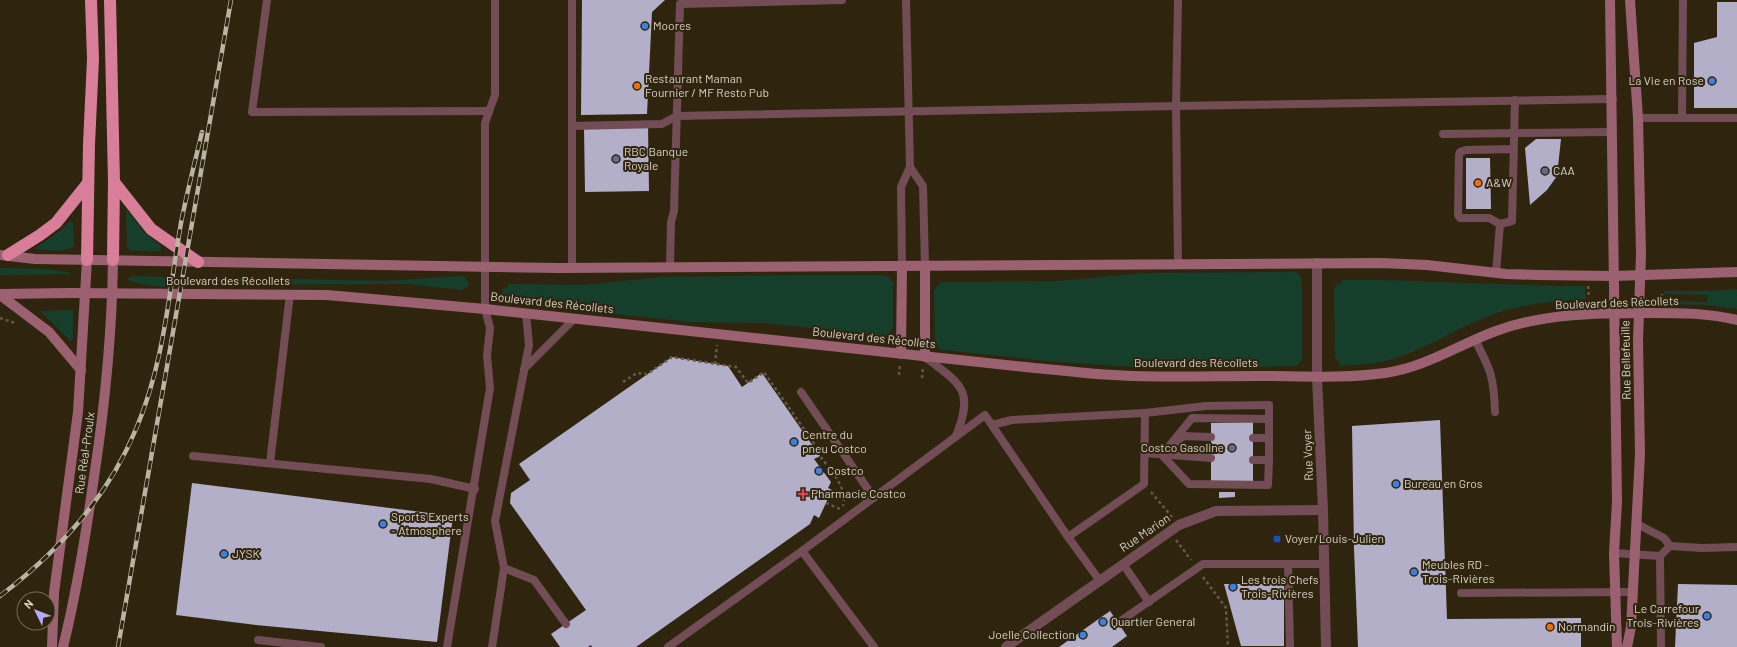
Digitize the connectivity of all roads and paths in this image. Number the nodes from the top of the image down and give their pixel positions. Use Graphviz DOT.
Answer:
graph roads {
  1 [pos="91,0"];
  2 [pos="110,0"];
  3 [pos="267,0"];
  4 [pos="495,0"];
  5 [pos="572,0"];
  6 [pos="842,0"];
  7 [pos="906,0"];
  8 [pos="1178,0"];
  9 [pos="1610,0"];
  10 [pos="1630,0"];
  11 [pos="1682,0"];
  12 [pos="1613,99"];
  13 [pos="1515,100"];
  14 [pos="1176,106"];
  15 [pos="489,111"];
  16 [pos="909,112"];
  17 [pos="677,116"];
  18 [pos="1638,118"];
  19 [pos="1682,118"];
  20 [pos="1737,118"];
  21 [pos="572,126"];
  22 [pos="1515,132"];
  23 [pos="1611,132"];
  24 [pos="1443,134"];
  25 [pos="1513,149"];
  26 [pos="910,167"];
  27 [pos="114,182"];
  28 [pos="88,183"];
  29 [pos="1500,224"];
  30 [pos="4,255"];
  31 [pos="87,260"];
  32 [pos="113,260"];
  33 [pos="198,262"];
  34 [pos="1178,263"];
  35 [pos="1316,263"];
  36 [pos="902,266"];
  37 [pos="925,266"];
  38 [pos="485,267"];
  39 [pos="572,268"];
  40 [pos="670,268"];
  41 [pos="1737,272"];
  42 [pos="1496,273"];
  43 [pos="1640,275"];
  44 [pos="1613,276"];
  45 [pos="1588,286"];
  46 [pos="1662,292"];
  47 [pos="86,293"];
  48 [pos="0,294"];
  49 [pos="113,294"];
  50 [pos="290,294"];
  51 [pos="1588,298"];
  52 [pos="1661,303"];
  53 [pos="485,309"];
  54 [pos="1638,313"];
  55 [pos="526,314"];
  56 [pos="1614,314"];
  57 [pos="0,318"];
  58 [pos="574,319"];
  59 [pos="1737,320"];
  60 [pos="20,325"];
  61 [pos="1475,340"];
  62 [pos="717,345"];
  63 [pos="901,354"];
  64 [pos="925,357"];
  65 [pos="715,364"];
  66 [pos="524,369"];
  67 [pos="81,370"];
  68 [pos="1317,377"];
  69 [pos="623,382"];
  70 [pos="801,392"];
  71 [pos="1495,412"];
  72 [pos="1145,413"];
  73 [pos="1269,419"];
  74 [pos="992,425"];
  75 [pos="956,436"];
  76 [pos="1211,437"];
  77 [pos="1253,438"];
  78 [pos="1269,438"];
  79 [pos="1145,453"];
  80 [pos="1162,455"];
  81 [pos="193,456"];
  82 [pos="1211,458"];
  83 [pos="1253,460"];
  84 [pos="1269,460"];
  85 [pos="270,463"];
  86 [pos="844,483"];
  87 [pos="1144,484"];
  88 [pos="841,486"];
  89 [pos="475,489"];
  90 [pos="874,498"];
  91 [pos="826,503"];
  92 [pos="842,509"];
  93 [pos="1323,510"];
  94 [pos="840,513"];
  95 [pos="1637,524"];
  96 [pos="1179,525"];
  97 [pos="1169,532"];
  98 [pos="1068,537"];
  99 [pos="1670,546"];
  100 [pos="1737,547"];
  101 [pos="802,551"];
  102 [pos="1614,553"];
  103 [pos="1634,555"];
  104 [pos="1660,556"];
  105 [pos="1123,564"];
  106 [pos="1288,564"];
  107 [pos="1324,564"];
  108 [pos="504,568"];
  109 [pos="1197,568"];
  110 [pos="1100,580"];
  111 [pos="1461,592"];
  112 [pos="1616,592"];
  113 [pos="1633,592"];
  114 [pos="1148,602"];
  115 [pos="1122,620"];
  116 [pos="566,624"];
  117 [pos="258,640"];
  118 [pos="52,647"];
  119 [pos="64,647"];
  120 [pos="321,647"];
  121 [pos="447,647"];
  122 [pos="492,647"];
  123 [pos="668,647"];
  124 [pos="874,647"];
  125 [pos="1006,647"];
  126 [pos="1228,647"];
  127 [pos="1290,647"];
  128 [pos="1326,647"];
  129 [pos="1617,647"];
  130 [pos="1627,647"];
  131 [pos="1661,647"];
  1 -- 28 [label="highway"];
  2 -- 27 [label="highway"];
  3 -- 15 [label="lane"];
  4 -- 15 [label="lane"];
  5 -- 21 [label="lane"];
  6 -- 17 [label="lane"];
  7 -- 16 [label="lane"];
  8 -- 14 [label="lane"];
  9 -- 12 [label="main road, Rue Bellefeuille"];
  10 -- 18 [label="main road, Rue Bellefeuille"];
  11 -- 19 [label="lane"];
  12 -- 13 [label="lane"];
  12 -- 23 [label="main road, Rue Bellefeuille"];
  13 -- 14 [label="lane"];
  13 -- 22 [label="lane"];
  14 -- 16 [label="lane"];
  14 -- 34 [label="lane"];
  15 -- 38 [label="lane"];
  16 -- 17 [label="lane"];
  16 -- 26 [label="lane"];
  17 -- 21 [label="lane"];
  17 -- 40 [label="lane"];
  18 -- 19 [label="lane"];
  18 -- 43 [label="main road, Rue Bellefeuille"];
  19 -- 20 [label="lane"];
  21 -- 39 [label="lane"];
  22 -- 23 [label="lane"];
  22 -- 24 [label="lane"];
  22 -- 25 [label="lane"];
  23 -- 44 [label="main road, Rue Bellefeuille"];
  25 -- 29 [label="lane"];
  25 -- 29 [label="lane"];
  26 -- 36 [label="lane"];
  26 -- 37 [label="lane"];
  27 -- 32 [label="highway"];
  27 -- 33 [label="highway"];
  28 -- 30 [label="highway"];
  28 -- 31 [label="highway"];
  29 -- 42 [label="lane"];
  30 -- 31 [label="main road, Boulevard des Récollets"];
  31 -- 32 [label="main road, Boulevard des Récollets"];
  31 -- 47 [label="main road, Rue Réal-Proulx"];
  32 -- 33 [label="main road, Boulevard des Récollets"];
  32 -- 49 [label="main road, Rue Réal-Proulx"];
  33 -- 38 [label="main road, Boulevard des Récollets"];
  34 -- 35 [label="main road, Boulevard des Récollets"];
  34 -- 37 [label="main road, Boulevard des Récollets"];
  35 -- 42 [label="main road, Boulevard des Récollets"];
  35 -- 68 [label="street, Rue Voyer"];
  36 -- 37 [label="main road, Boulevard des Récollets"];
  36 -- 40 [label="main road, Boulevard des Récollets"];
  36 -- 63 [label="main road"];
  37 -- 64 [label="main road"];
  38 -- 39 [label="main road, Boulevard des Récollets"];
  38 -- 53 [label="lane"];
  39 -- 40 [label="main road, Boulevard des Récollets"];
  41 -- 43 [label="main road, Boulevard des Récollets"];
  42 -- 44 [label="main road, Boulevard des Récollets"];
  43 -- 44 [label="main road, Boulevard des Récollets"];
  43 -- 54 [label="main road, Rue Bellefeuille"];
  44 -- 56 [label="main road, Rue Bellefeuille"];
  45 -- 51 [label="path"];
  46 -- 52 [label="path"];
  47 -- 48 [label="main road, Boulevard des Récollets"];
  47 -- 49 [label="main road, Boulevard des Récollets"];
  47 -- 67 [label="main road, Rue Réal-Proulx"];
  48 -- 67 [label="main road"];
  49 -- 50 [label="main road, Boulevard des Récollets"];
  49 -- 119 [label="main road, Rue Réal-Proulx"];
  50 -- 53 [label="main road, Boulevard des Récollets"];
  50 -- 85 [label="lane"];
  53 -- 55 [label="main road, Boulevard des Récollets"];
  53 -- 89 [label="lane"];
  54 -- 56 [label="main road, Boulevard des Récollets"];
  54 -- 59 [label="main road, Boulevard des Récollets"];
  54 -- 95 [label="main road, Rue Bellefeuille"];
  55 -- 58 [label="main road, Boulevard des Récollets"];
  55 -- 66 [label="lane"];
  56 -- 61 [label="main road, Boulevard des Récollets"];
  56 -- 102 [label="main road, Rue Bellefeuille"];
  57 -- 60 [label="path"];
  58 -- 63 [label="main road, Boulevard des Récollets"];
  58 -- 66 [label="lane"];
  61 -- 68 [label="main road, Boulevard des Récollets"];
  61 -- 71 [label="lane"];
  62 -- 65 [label="path"];
  63 -- 64 [label="main road, Boulevard des Récollets"];
  64 -- 68 [label="main road, Boulevard des Récollets"];
  64 -- 75 [label="lane"];
  65 -- 69 [label="path"];
  65 -- 88 [label="path"];
  66 -- 108 [label="lane"];
  67 -- 118 [label="main road, Rue Réal-Proulx"];
  68 -- 93 [label="street, Rue Voyer"];
  70 -- 90 [label="lane"];
  72 -- 73 [label="lane"];
  72 -- 74 [label="lane"];
  72 -- 79 [label="lane"];
  73 -- 78 [label="lane"];
  73 -- 80 [label="lane"];
  74 -- 75 [label="lane"];
  74 -- 98 [label="lane"];
  75 -- 90 [label="lane"];
  76 -- 80 [label="lane"];
  77 -- 78 [label="lane"];
  78 -- 84 [label="lane"];
  79 -- 80 [label="lane"];
  79 -- 87 [label="lane"];
  80 -- 82 [label="lane"];
  80 -- 84 [label="lane"];
  81 -- 85 [label="lane"];
  83 -- 84 [label="lane"];
  85 -- 89 [label="lane"];
  86 -- 88 [label="path"];
  87 -- 96 [label="path"];
  87 -- 98 [label="lane"];
  88 -- 92 [label="path"];
  89 -- 121 [label="lane"];
  90 -- 101 [label="lane"];
  91 -- 92 [label="path"];
  92 -- 94 [label="path"];
  93 -- 96 [label="street, Rue Marion"];
  93 -- 107 [label="street, Rue Voyer"];
  95 -- 99 [label="lane"];
  95 -- 103 [label="main road, Rue Bellefeuille"];
  96 -- 97 [label="street, Rue Marion"];
  97 -- 105 [label="street, Rue Marion"];
  97 -- 109 [label="path"];
  98 -- 110 [label="lane"];
  99 -- 100 [label="lane"];
  99 -- 104 [label="lane"];
  101 -- 123 [label="lane"];
  101 -- 124 [label="lane"];
  102 -- 103 [label="lane"];
  102 -- 112 [label="main road, Rue Bellefeuille"];
  103 -- 104 [label="lane"];
  103 -- 113 [label="main road, Rue Bellefeuille"];
  104 -- 131 [label="lane"];
  105 -- 110 [label="street, Rue Marion"];
  105 -- 114 [label="lane"];
  106 -- 107 [label="lane"];
  106 -- 109 [label="lane"];
  106 -- 127 [label="lane"];
  107 -- 128 [label="street, Rue Voyer"];
  108 -- 116 [label="lane"];
  108 -- 122 [label="lane"];
  109 -- 114 [label="lane"];
  109 -- 126 [label="path"];
  110 -- 125 [label="street, Rue Marion"];
  111 -- 112 [label="lane"];
  112 -- 113 [label="lane"];
  112 -- 129 [label="main road, Rue Bellefeuille"];
  113 -- 130 [label="main road, Rue Bellefeuille"];
  114 -- 115 [label="lane"];
  117 -- 120 [label="lane"];
}
